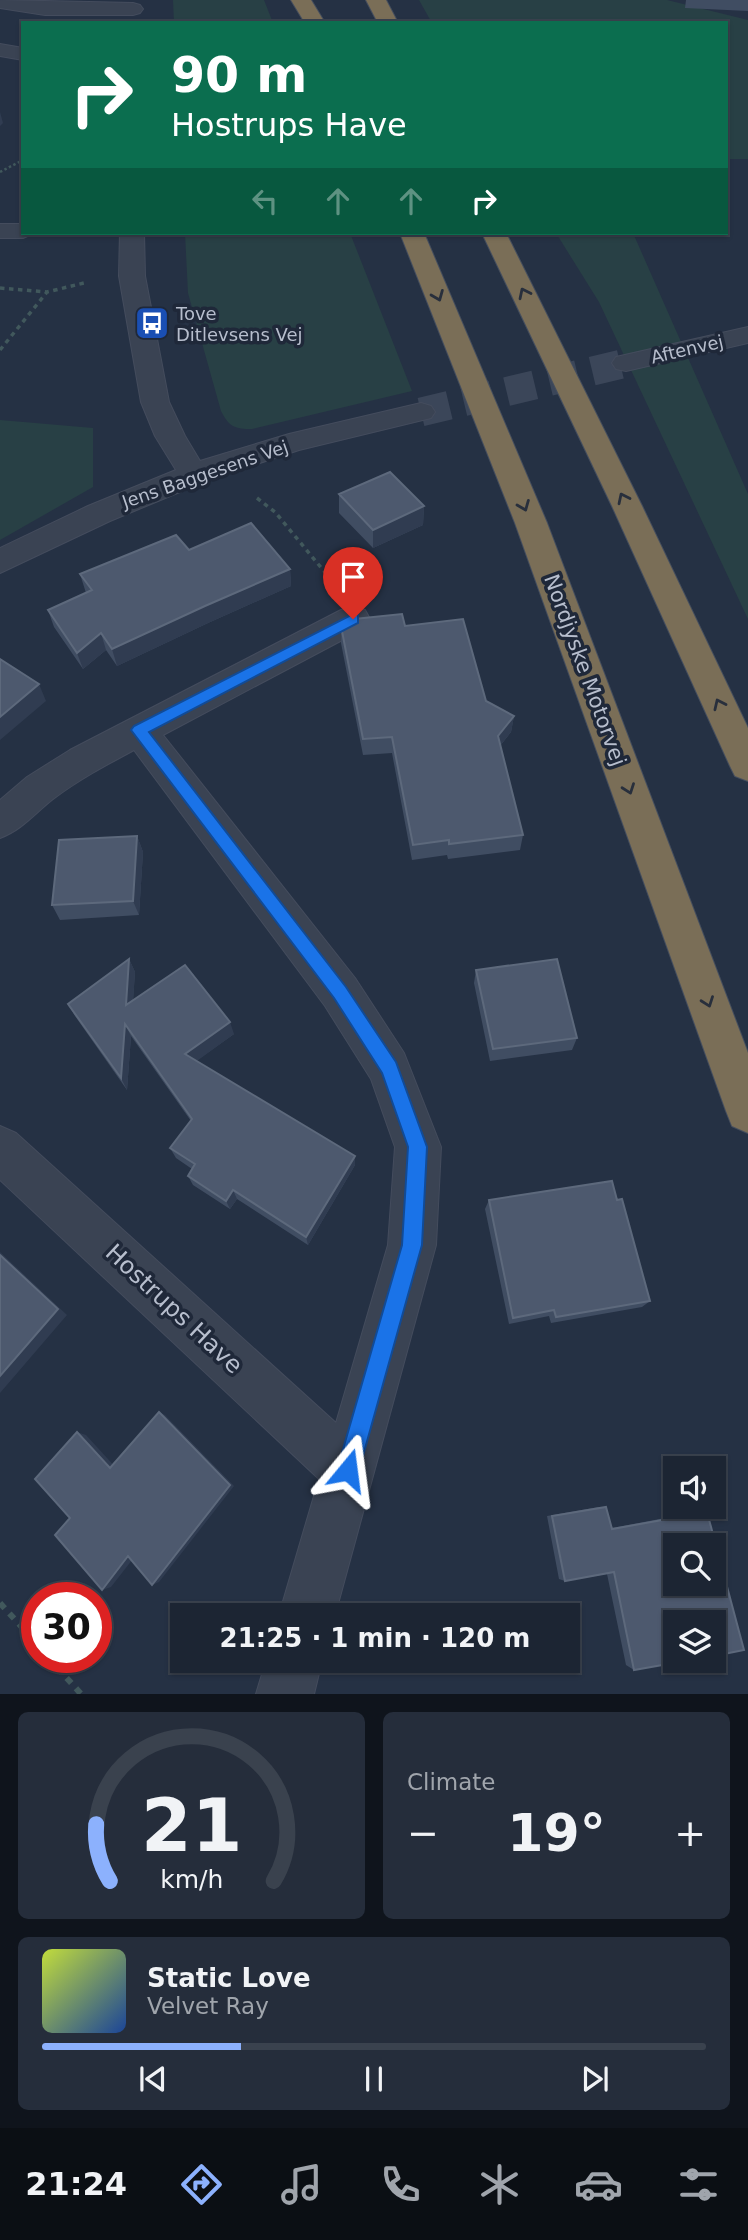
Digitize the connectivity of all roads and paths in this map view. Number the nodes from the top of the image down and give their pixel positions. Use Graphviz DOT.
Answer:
graph roads {
  1 [pos="301,0"];
  2 [pos="309,0"];
  3 [pos="376,0"];
  4 [pos="0,2"];
  5 [pos="133,10"];
  6 [pos="316,21"];
  7 [pos="316,21"];
  8 [pos="387,21"];
  9 [pos="0,50"];
  10 [pos="21,54"];
  11 [pos="21,161"];
  12 [pos="0,172"];
  13 [pos="0,231"];
  14 [pos="21,231"];
  15 [pos="132,235"];
  16 [pos="413,235"];
  17 [pos="495,235"];
  18 [pos="132,276"];
  19 [pos="0,288"];
  20 [pos="47,292"];
  21 [pos="748,335"];
  22 [pos="0,350"];
  23 [pos="626,363"];
  24 [pos="421,412"];
  25 [pos="193,474"];
  26 [pos="260,501"];
  27 [pos="0,562"];
  28 [pos="353,619"];
  29 [pos="139,730"];
  30 [pos="748,766"];
  31 [pos="0,822"];
  32 [pos="748,1111"];
  33 [pos="0,1149"];
  34 [pos="348,1470"];
  35 [pos="0,1603"];
  36 [pos="310,1603"];
  37 [pos="21,1626"];
  38 [pos="62,1673"];
  39 [pos="291,1673"];
  40 [pos="80,1694"];
  41 [pos="285,1694"];
  1 -- 6 [label="highway"];
  2 -- 7 [label="highway"];
  3 -- 8 [label="highway"];
  4 -- 5 [label="street"];
  9 -- 10 [label="street"];
  11 -- 12 [label="path"];
  13 -- 14 [label="street"];
  15 -- 18 [label="street"];
  16 -- 32 [label="highway, Nordjyske Motorvej, one-way"];
  30 -- 17 [label="highway, one-way"];
  18 -- 20 [label="path"];
  18 -- 25 [label="street"];
  19 -- 20 [label="path"];
  20 -- 22 [label="path"];
  21 -- 23 [label="street, Aftenvej"];
  24 -- 25 [label="street, Jens Baggesens Vej"];
  25 -- 27 [label="street, Jens Baggesens Vej"];
  26 -- 28 [label="path"];
  28 -- 29 [label="street"];
  29 -- 31 [label="street"];
  29 -- 34 [label="street"];
  33 -- 34 [label="street, Hostrups Have"];
  34 -- 36 [label="street"];
  35 -- 37 [label="path"];
  38 -- 40 [label="path"];
  39 -- 41 [label="street"];
}
